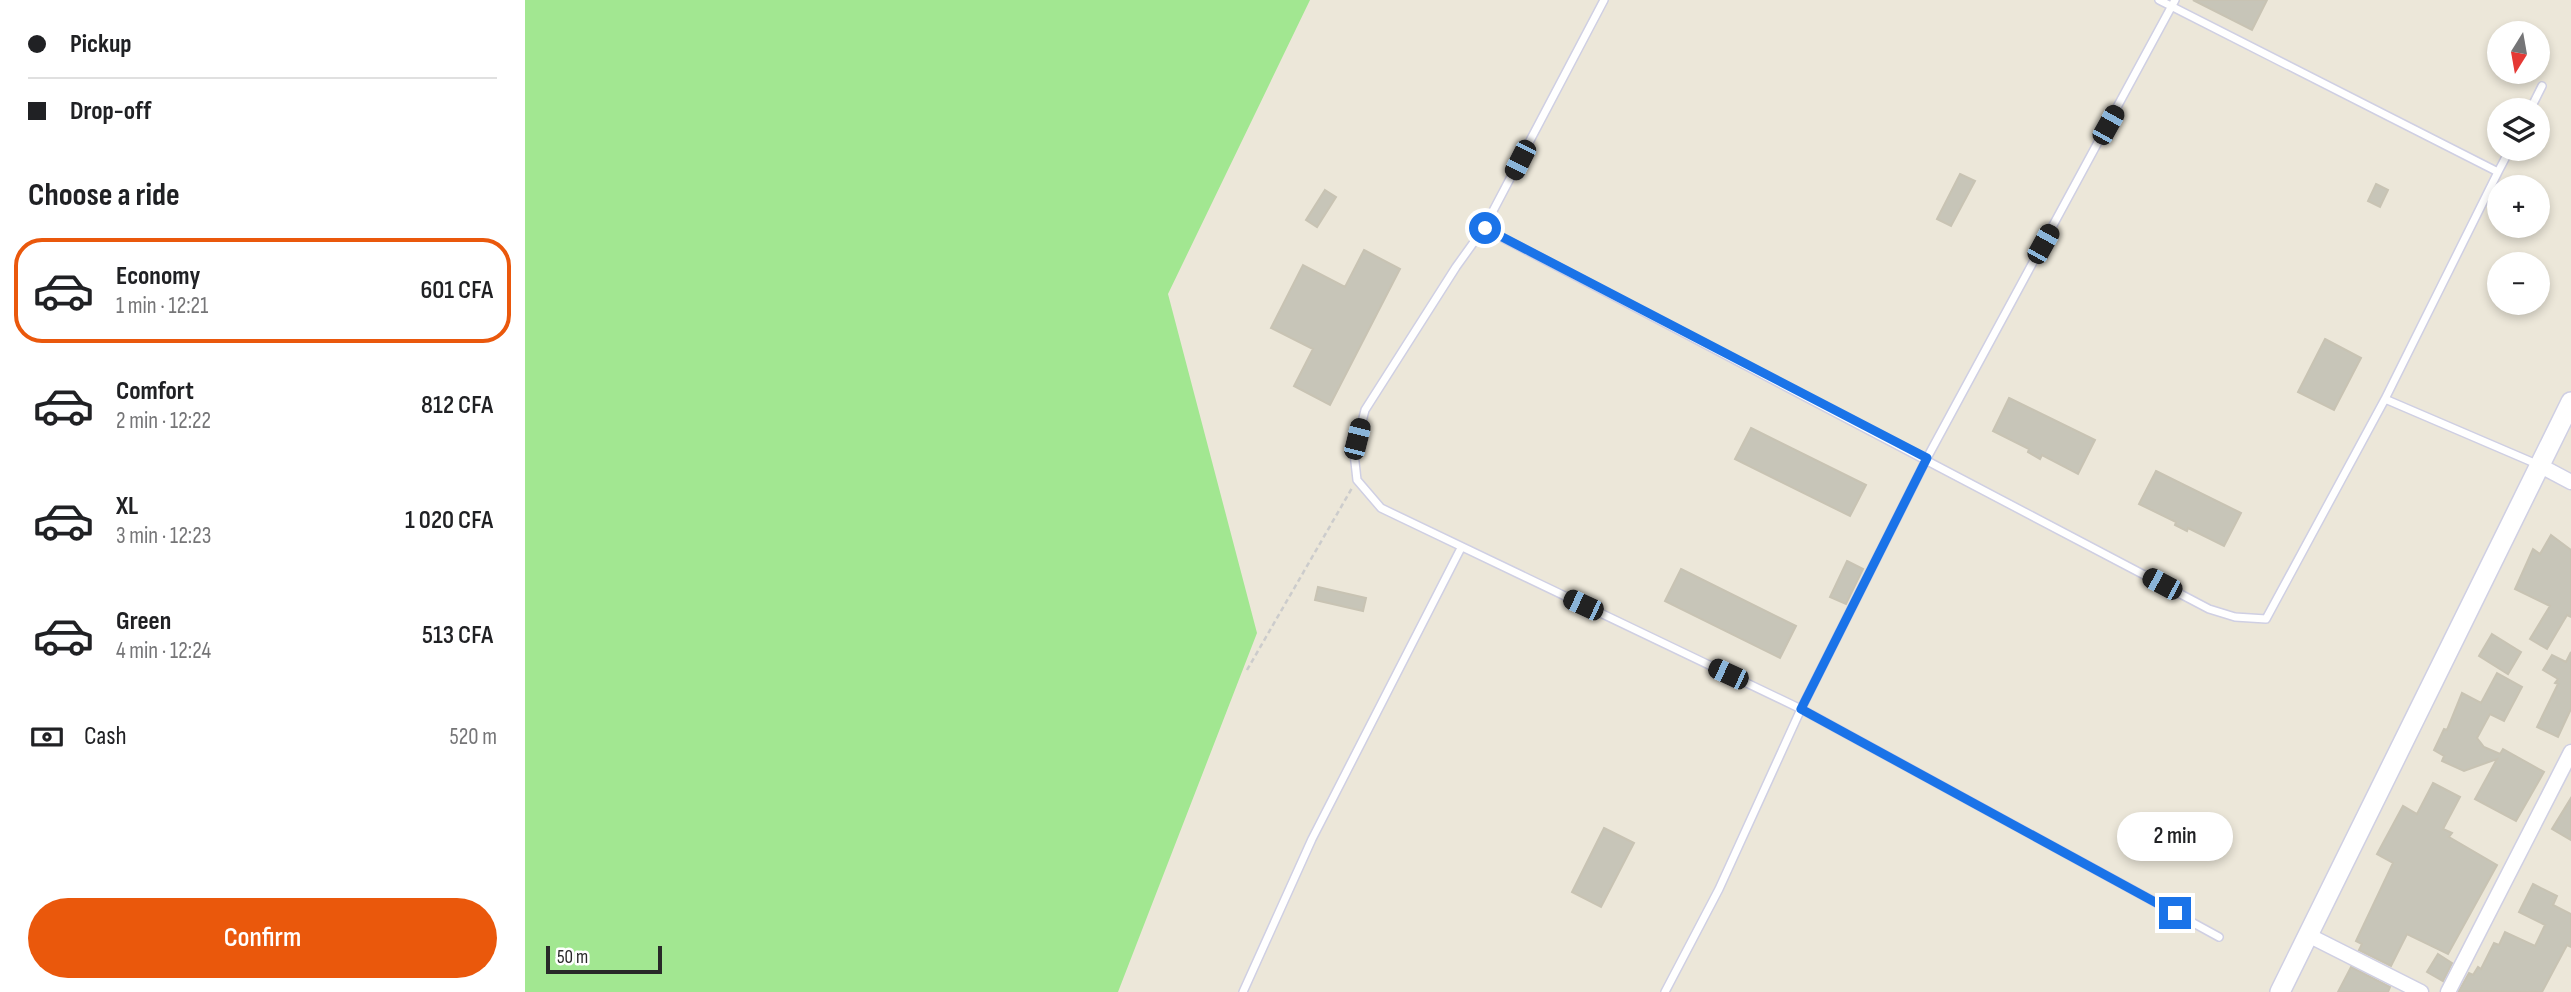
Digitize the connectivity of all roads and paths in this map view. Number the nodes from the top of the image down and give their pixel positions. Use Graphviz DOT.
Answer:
graph roads {
  1 [pos="1604,0"];
  2 [pos="2159,0"];
  3 [pos="2174,3"];
  4 [pos="2542,86"];
  5 [pos="2536,98"];
  6 [pos="2504,161"];
  7 [pos="2498,172"];
  8 [pos="1485,228"];
  9 [pos="2385,399"];
  10 [pos="2571,402"];
  11 [pos="1927,458"];
  12 [pos="2539,465"];
  13 [pos="1357,480"];
  14 [pos="2571,482"];
  15 [pos="1461,548"];
  16 [pos="1247,670"];
  17 [pos="1801,709"];
  18 [pos="2571,752"];
  19 [pos="2308,935"];
  20 [pos="2220,937"];
  21 [pos="1243,992"];
  22 [pos="1665,992"];
  23 [pos="2280,992"];
  24 [pos="2421,992"];
  25 [pos="2448,992"];
  1 -- 8 [label="lane"];
  2 -- 3 [label="lane"];
  3 -- 7 [label="lane"];
  3 -- 11 [label="lane"];
  4 -- 5 [label="lane"];
  6 -- 7 [label="lane"];
  7 -- 9 [label="lane"];
  8 -- 11 [label="lane"];
  8 -- 13 [label="lane"];
  9 -- 11 [label="lane"];
  9 -- 12 [label="lane"];
  10 -- 12 [label="main road"];
  11 -- 17 [label="lane"];
  12 -- 14 [label="street"];
  12 -- 19 [label="main road"];
  13 -- 15 [label="lane"];
  13 -- 16 [label="path"];
  15 -- 17 [label="lane"];
  15 -- 21 [label="lane"];
  17 -- 20 [label="lane"];
  17 -- 22 [label="lane"];
  18 -- 25 [label="street"];
  19 -- 23 [label="main road"];
  19 -- 24 [label="street"];
}
